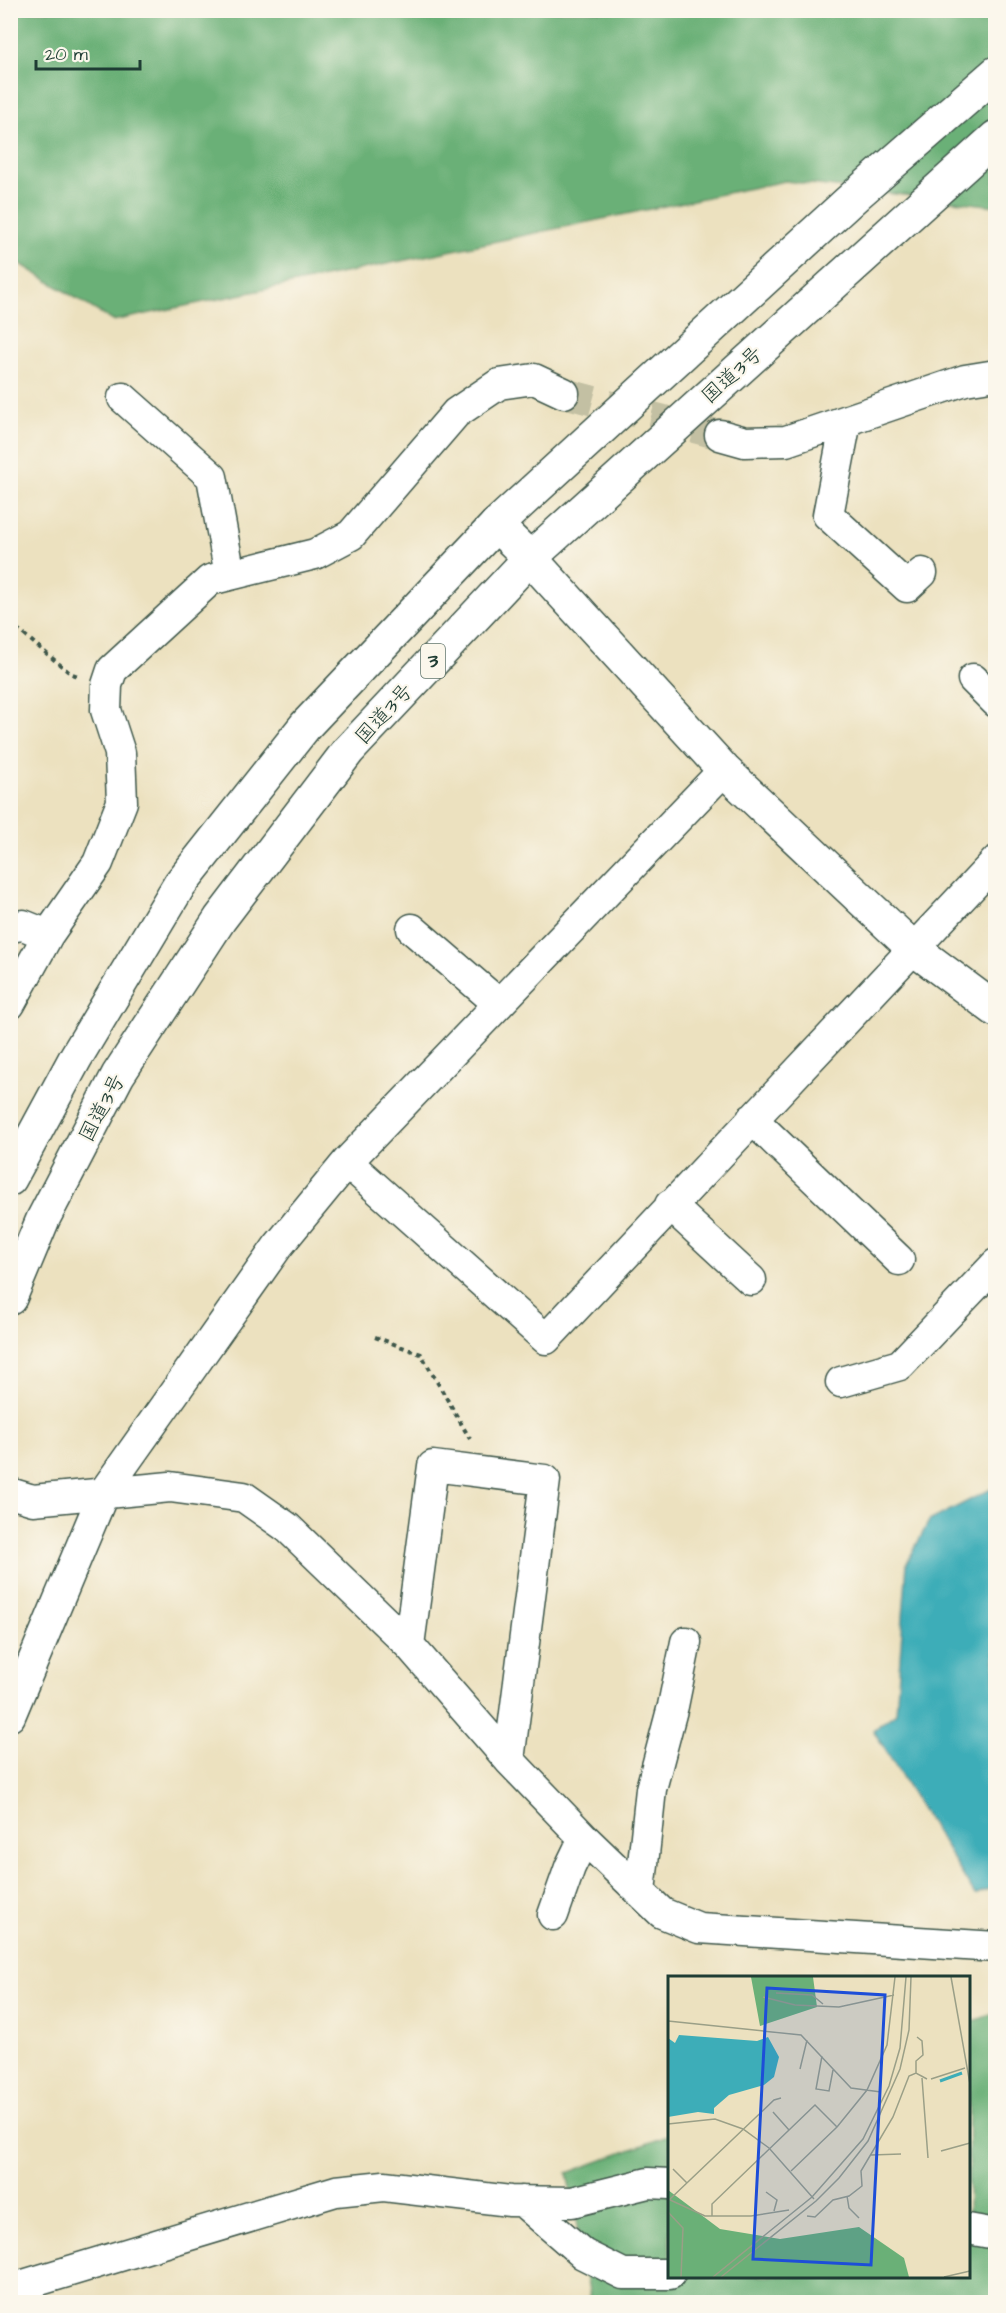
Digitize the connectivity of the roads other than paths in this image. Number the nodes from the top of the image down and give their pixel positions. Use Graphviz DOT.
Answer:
graph roads {
  1 [pos="996,73"];
  2 [pos="996,137"];
  3 [pos="996,375"];
  4 [pos="564,393"];
  5 [pos="123,398"];
  6 [pos="846,421"];
  7 [pos="720,435"];
  8 [pos="496,525"];
  9 [pos="530,558"];
  10 [pos="922,573"];
  11 [pos="230,575"];
  12 [pos="973,679"];
  13 [pos="996,702"];
  14 [pos="724,770"];
  15 [pos="996,861"];
  16 [pos="10,927"];
  17 [pos="412,929"];
  18 [pos="48,935"];
  19 [pos="914,949"];
  20 [pos="10,1004"];
  21 [pos="499,1004"];
  22 [pos="996,1010"];
  23 [pos="752,1119"];
  24 [pos="347,1162"];
  25 [pos="10,1179"];
  26 [pos="670,1205"];
  27 [pos="899,1260"];
  28 [pos="996,1264"];
  29 [pos="751,1280"];
  30 [pos="10,1298"];
  31 [pos="841,1382"];
  32 [pos="104,1492"];
  33 [pos="10,1493"];
  34 [pos="686,1642"];
  35 [pos="410,1645"];
  36 [pos="10,1716"];
  37 [pos="509,1760"];
  38 [pos="584,1838"];
  39 [pos="640,1892"];
  40 [pos="553,1915"];
  41 [pos="996,1947"];
  42 [pos="668,2184"];
  43 [pos="522,2201"];
  44 [pos="970,2229"];
  45 [pos="996,2234"];
  46 [pos="668,2274"];
  47 [pos="10,2289"];
  1 -- 8 [label="main road, 3"];
  2 -- 9 [label="main road, 国道3号 / 3"];
  3 -- 6 [label="street"];
  4 -- 11 [label="street"];
  5 -- 11 [label="street"];
  6 -- 7 [label="street"];
  6 -- 10 [label="street"];
  8 -- 9 [label="main road"];
  8 -- 25 [label="main road, 3"];
  9 -- 14 [label="main road"];
  9 -- 30 [label="main road, 国道3号 / 3"];
  11 -- 18 [label="street"];
  12 -- 13 [label="street"];
  14 -- 19 [label="main road"];
  14 -- 21 [label="street"];
  15 -- 19 [label="street"];
  16 -- 18 [label="street"];
  17 -- 21 [label="street"];
  18 -- 20 [label="street"];
  19 -- 22 [label="main road"];
  19 -- 23 [label="street"];
  21 -- 24 [label="street"];
  23 -- 26 [label="street"];
  23 -- 27 [label="street"];
  24 -- 26 [label="street"];
  24 -- 32 [label="street"];
  26 -- 29 [label="street"];
  28 -- 31 [label="street"];
  32 -- 33 [label="street"];
  32 -- 35 [label="street"];
  32 -- 36 [label="street"];
  34 -- 39 [label="street"];
  35 -- 37 [label="street"];
  35 -- 37 [label="street"];
  37 -- 38 [label="street"];
  38 -- 39 [label="street"];
  38 -- 40 [label="street"];
  39 -- 41 [label="street"];
  42 -- 43 [label="street"];
  43 -- 46 [label="street"];
  43 -- 47 [label="street"];
  44 -- 45 [label="street"];
}
